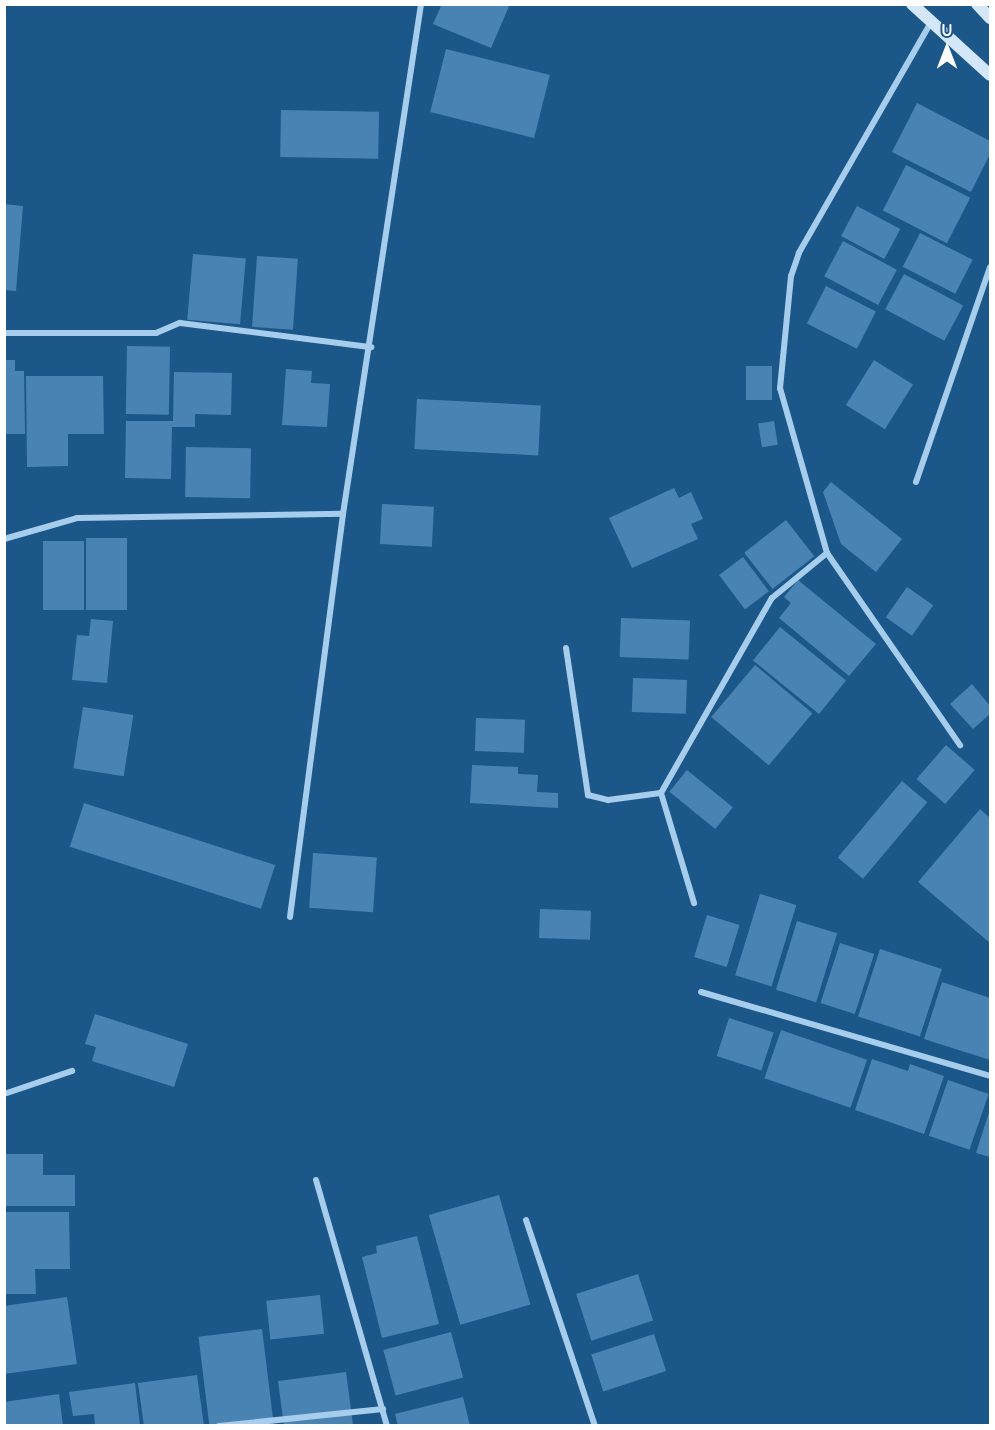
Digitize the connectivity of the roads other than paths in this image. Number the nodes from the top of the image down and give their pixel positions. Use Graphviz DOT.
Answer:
graph roads {
  1 [pos="421,4"];
  2 [pos="912,4"];
  3 [pos="977,4"];
  4 [pos="990,18"];
  5 [pos="930,24"];
  6 [pos="990,75"];
  7 [pos="990,267"];
  8 [pos="4,333"];
  9 [pos="370,347"];
  10 [pos="915,482"];
  11 [pos="343,514"];
  12 [pos="4,538"];
  13 [pos="827,553"];
  14 [pos="566,648"];
  15 [pos="960,745"];
  16 [pos="661,793"];
  17 [pos="694,903"];
  18 [pos="290,917"];
  19 [pos="701,992"];
  20 [pos="72,1071"];
  21 [pos="990,1076"];
  22 [pos="4,1094"];
  23 [pos="316,1180"];
  24 [pos="526,1220"];
  25 [pos="383,1409"];
  26 [pos="219,1425"];
  27 [pos="387,1425"];
  28 [pos="595,1425"];
  1 -- 9 [label="street"];
  2 -- 5 [label="main road"];
  3 -- 4 [label="main road"];
  5 -- 6 [label="main road"];
  5 -- 13 [label="street"];
  7 -- 10 [label="street"];
  8 -- 9 [label="street"];
  9 -- 11 [label="street"];
  11 -- 12 [label="street"];
  11 -- 18 [label="street"];
  13 -- 15 [label="street"];
  13 -- 16 [label="street"];
  14 -- 16 [label="street"];
  16 -- 17 [label="street"];
  19 -- 21 [label="street"];
  20 -- 22 [label="street"];
  23 -- 25 [label="street"];
  24 -- 28 [label="street"];
  25 -- 26 [label="street"];
  25 -- 27 [label="street"];
}
